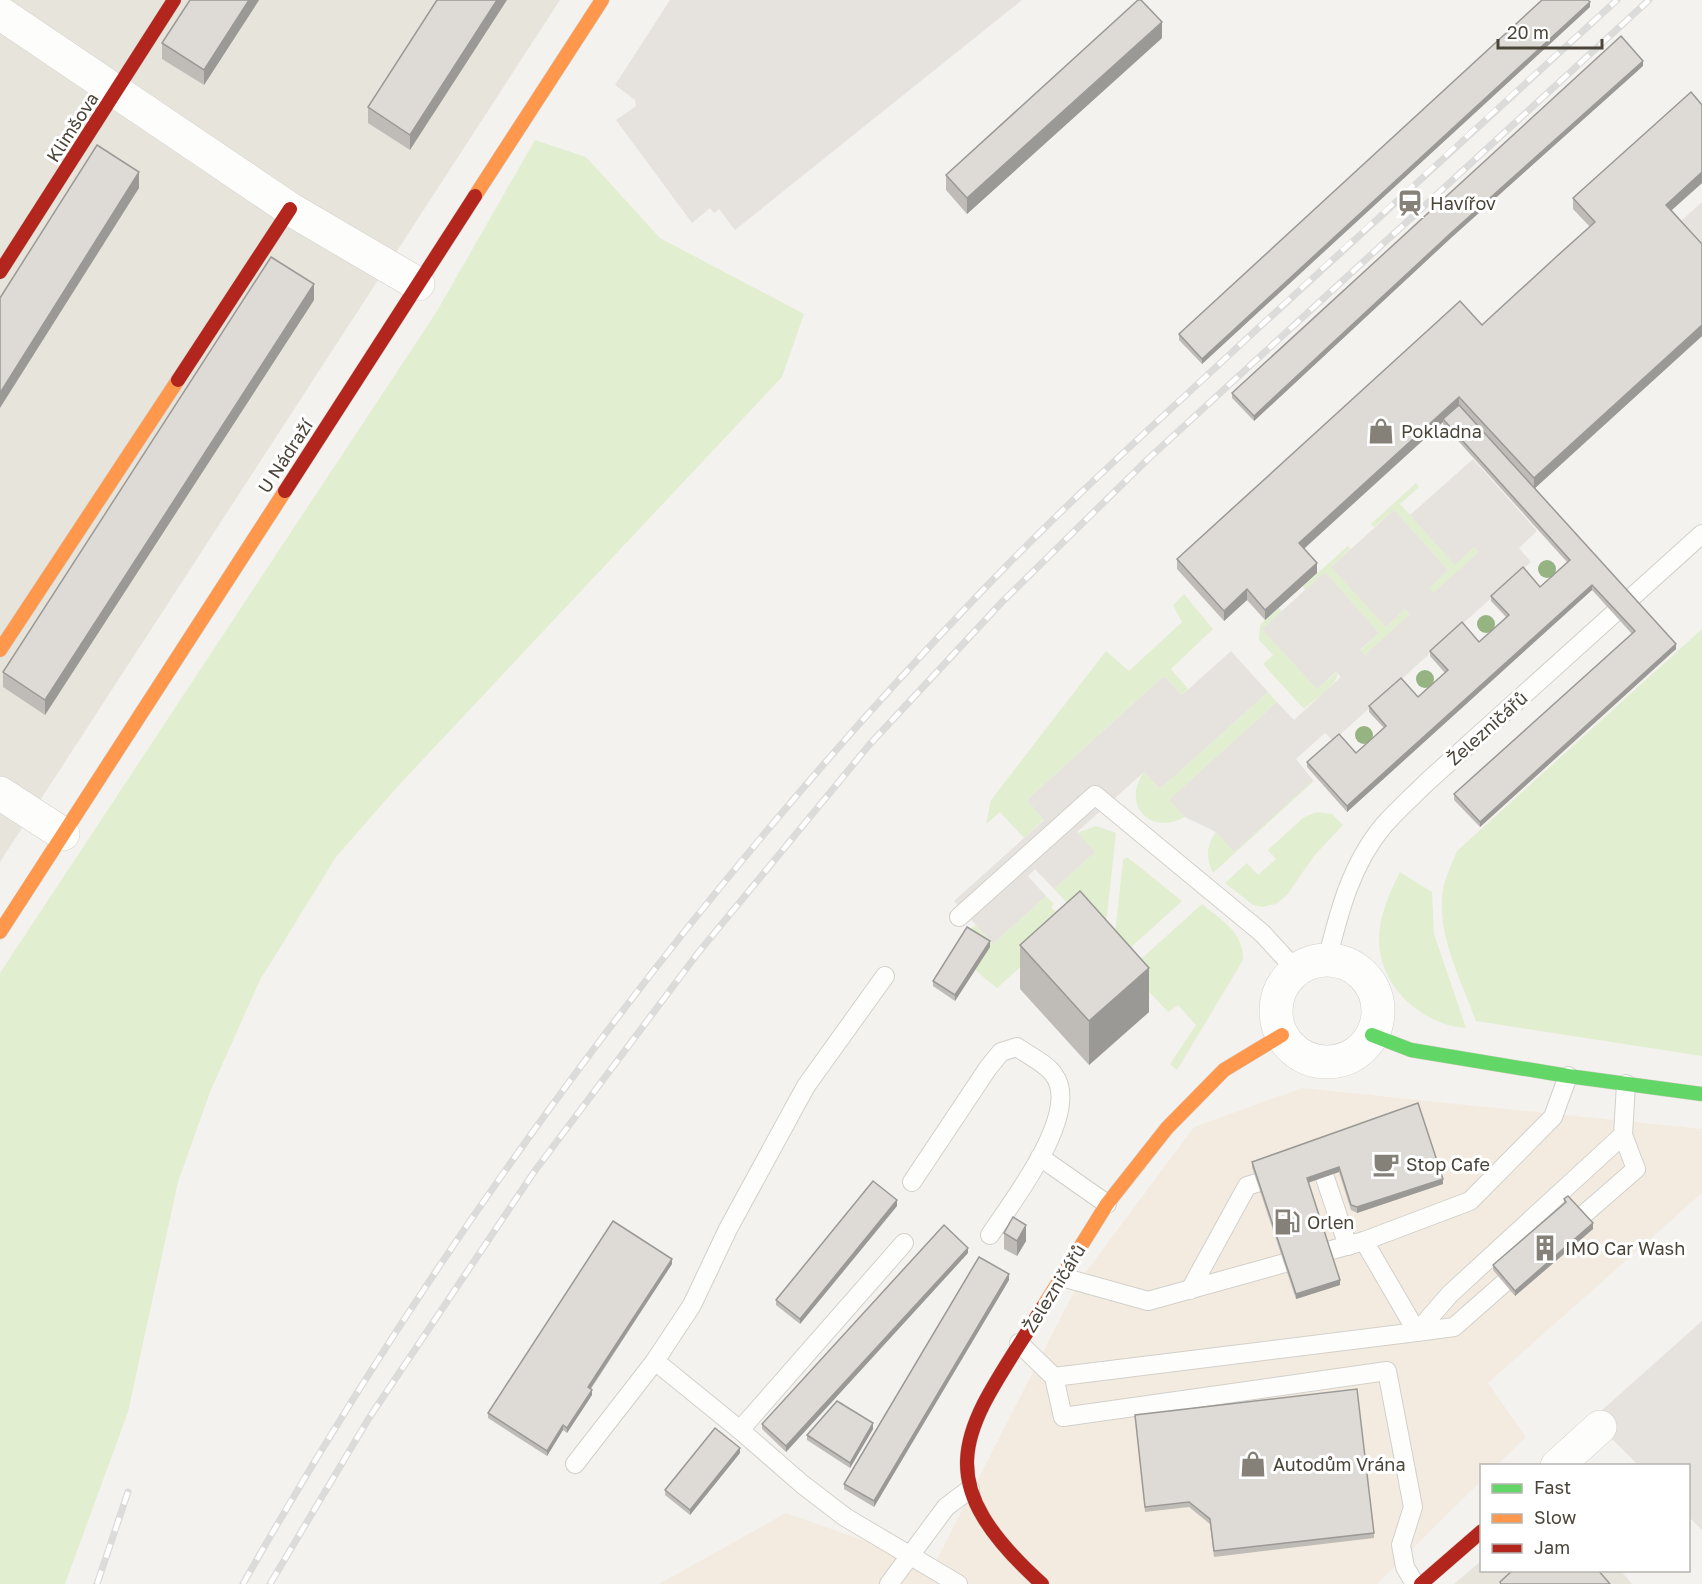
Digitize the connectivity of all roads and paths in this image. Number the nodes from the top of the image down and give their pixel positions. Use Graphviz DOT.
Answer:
graph roads {
  1 [pos="174,0"];
  2 [pos="602,0"];
  3 [pos="0,13"];
  4 [pos="118,90"];
  5 [pos="290,209"];
  6 [pos="0,272"];
  7 [pos="418,284"];
  8 [pos="1702,534"];
  9 [pos="0,650"];
  10 [pos="0,793"];
  11 [pos="63,834"];
  12 [pos="959,917"];
  13 [pos="0,932"];
  14 [pos="1327,960"];
  15 [pos="1296,970"];
  16 [pos="885,976"];
  17 [pos="1282,1035"];
  18 [pos="1372,1035"];
  19 [pos="1568,1076"];
  20 [pos="1626,1084"];
  21 [pos="1702,1094"];
  22 [pos="1623,1135"];
  23 [pos="1040,1157"];
  24 [pos="912,1182"];
  25 [pos="1107,1204"];
  26 [pos="1582,1216"];
  27 [pos="990,1235"];
  28 [pos="904,1243"];
  29 [pos="1356,1244"];
  30 [pos="1062,1277"];
  31 [pos="1504,1283"];
  32 [pos="1190,1290"];
  33 [pos="1417,1332"];
  34 [pos="1019,1343"];
  35 [pos="656,1361"];
  36 [pos="1054,1377"];
  37 [pos="1600,1427"];
  38 [pos="740,1430"];
  39 [pos="574,1464"];
  40 [pos="1559,1464"];
  41 [pos="970,1489"];
  42 [pos="1480,1533"];
  43 [pos="911,1555"];
  44 [pos="890,1584"];
  45 [pos="958,1584"];
  46 [pos="1042,1584"];
  47 [pos="1414,1584"];
  48 [pos="1421,1584"];
  1 -- 4 [label="street, Klimšova"];
  2 -- 7 [label="street, U Nádraží"];
  3 -- 4 [label="street"];
  4 -- 5 [label="street"];
  4 -- 6 [label="street, Klimšova"];
  5 -- 7 [label="street"];
  5 -- 9 [label="street"];
  7 -- 11 [label="street, U Nádraží"];
  8 -- 14 [label="lane, Železničářů"];
  10 -- 11 [label="street"];
  11 -- 13 [label="street, U Nádraží"];
  12 -- 15 [label="lane"];
  14 -- 15 [label="street"];
  14 -- 18 [label="street"];
  15 -- 17 [label="street"];
  16 -- 35 [label="lane"];
  17 -- 18 [label="street"];
  17 -- 25 [label="street, Železničářů"];
  18 -- 19 [label="street"];
  19 -- 20 [label="street"];
  19 -- 29 [label="lane"];
  20 -- 21 [label="street"];
  20 -- 22 [label="lane"];
  22 -- 26 [label="lane"];
  22 -- 33 [label="lane"];
  23 -- 24 [label="lane"];
  23 -- 25 [label="lane"];
  23 -- 27 [label="lane"];
  25 -- 30 [label="street, Železničářů"];
  28 -- 38 [label="lane"];
  29 -- 32 [label="lane"];
  29 -- 32 [label="lane"];
  29 -- 33 [label="lane"];
  30 -- 32 [label="lane"];
  30 -- 34 [label="street, Železničářů"];
  31 -- 33 [label="lane"];
  33 -- 36 [label="lane"];
  34 -- 36 [label="lane"];
  34 -- 41 [label="street, Železničářů"];
  35 -- 38 [label="lane"];
  35 -- 39 [label="lane"];
  36 -- 47 [label="lane"];
  37 -- 40 [label="street"];
  38 -- 43 [label="lane"];
  41 -- 43 [label="lane"];
  41 -- 46 [label="street, Železničářů"];
  42 -- 48 [label="street"];
  43 -- 44 [label="lane"];
  43 -- 45 [label="lane"];
}
